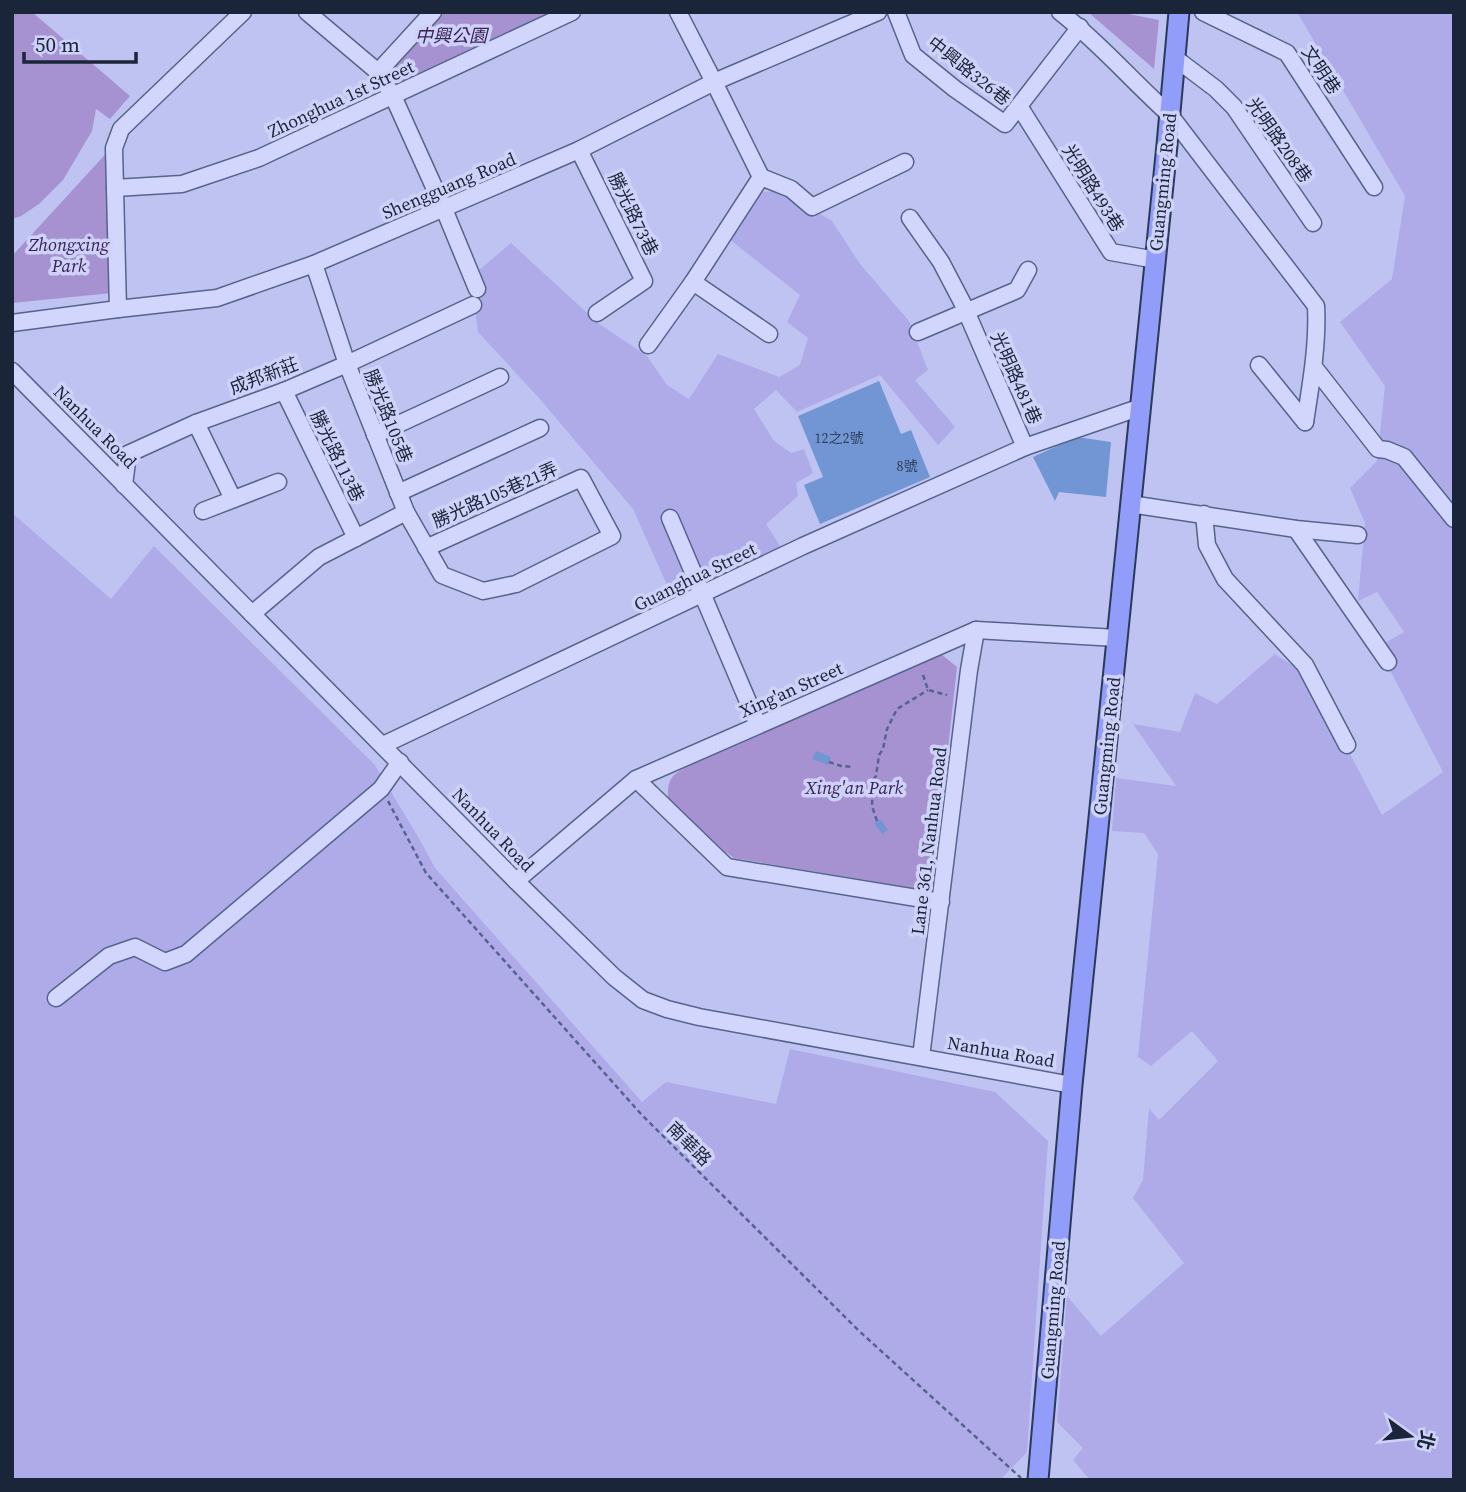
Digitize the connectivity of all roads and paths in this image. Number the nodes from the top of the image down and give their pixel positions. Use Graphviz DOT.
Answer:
graph roads {
  1 [pos="243,12"];
  2 [pos="307,12"];
  3 [pos="433,12"];
  4 [pos="572,12"];
  5 [pos="678,12"];
  6 [pos="878,12"];
  7 [pos="896,12"];
  8 [pos="1060,12"];
  9 [pos="1179,12"];
  10 [pos="1203,12"];
  11 [pos="1080,27"];
  12 [pos="1175,58"];
  13 [pos="378,72"];
  14 [pos="714,82"];
  15 [pos="393,96"];
  16 [pos="1019,106"];
  17 [pos="1170,116"];
  18 [pos="579,150"];
  19 [pos="905,162"];
  20 [pos="761,177"];
  21 [pos="1374,187"];
  22 [pos="115,188"];
  23 [pos="444,209"];
  24 [pos="910,218"];
  25 [pos="1313,223"];
  26 [pos="1156,260"];
  27 [pos="314,264"];
  28 [pos="1028,270"];
  29 [pos="693,282"];
  30 [pos="118,309"];
  31 [pos="966,311"];
  32 [pos="597,313"];
  33 [pos="12,323"];
  34 [pos="918,332"];
  35 [pos="769,334"];
  36 [pos="648,345"];
  37 [pos="346,365"];
  38 [pos="1259,365"];
  39 [pos="1314,367"];
  40 [pos="12,371"];
  41 [pos="500,377"];
  42 [pos="284,391"];
  43 [pos="1141,407"];
  44 [pos="195,423"];
  45 [pos="540,428"];
  46 [pos="375,435"];
  47 [pos="1025,447"];
  48 [pos="278,482"];
  49 [pos="124,485"];
  50 [pos="398,493"];
  51 [pos="233,499"];
  52 [pos="1130,504"];
  53 [pos="203,511"];
  54 [pos="405,512"];
  55 [pos="1204,514"];
  56 [pos="670,518"];
  57 [pos="1454,519"];
  58 [pos="1296,529"];
  59 [pos="1358,535"];
  60 [pos="356,538"];
  61 [pos="426,548"];
  62 [pos="442,576"];
  63 [pos="702,595"];
  64 [pos="253,614"];
  65 [pos="975,630"];
  66 [pos="1117,638"];
  67 [pos="1388,662"];
  68 [pos="923,676"];
  69 [pos="928,690"];
  70 [pos="947,695"];
  71 [pos="758,725"];
  72 [pos="383,745"];
  73 [pos="1347,745"];
  74 [pos="400,762"];
  75 [pos="829,762"];
  76 [pos="853,767"];
  77 [pos="636,779"];
  78 [pos="382,789"];
  79 [pos="877,821"];
  80 [pos="516,881"];
  81 [pos="941,902"];
  82 [pos="56,998"];
  83 [pos="922,1058"];
  84 [pos="1072,1085"];
  85 [pos="1023,1480"];
  86 [pos="1038,1480"];
  1 -- 22 [label="street"];
  2 -- 13 [label="street"];
  3 -- 13 [label="street"];
  4 -- 15 [label="street, Zhonghua 1st Street"];
  5 -- 14 [label="street"];
  6 -- 14 [label="street, Shengguang Road"];
  7 -- 16 [label="street, 中興路326巷"];
  8 -- 11 [label="street"];
  9 -- 12 [label="main road, Guangming Road"];
  10 -- 21 [label="street, 文明巷"];
  11 -- 16 [label="street, 中興路326巷"];
  11 -- 17 [label="street"];
  12 -- 17 [label="main road, Guangming Road"];
  12 -- 25 [label="street, 光明路208巷"];
  13 -- 15 [label="street"];
  14 -- 18 [label="street, Shengguang Road"];
  14 -- 20 [label="street"];
  15 -- 22 [label="street, Zhonghua 1st Street"];
  15 -- 23 [label="street"];
  16 -- 26 [label="street, 光明路493巷"];
  17 -- 26 [label="main road, Guangming Road"];
  17 -- 39 [label="street"];
  18 -- 23 [label="street, Shengguang Road"];
  18 -- 32 [label="street, 勝光路73巷"];
  19 -- 20 [label="street"];
  20 -- 29 [label="street"];
  22 -- 30 [label="street"];
  23 -- 27 [label="street, Shengguang Road"];
  23 -- 37 [label="street, 成邦新莊"];
  24 -- 31 [label="street, 光明路481巷"];
  26 -- 43 [label="main road, Guangming Road"];
  27 -- 30 [label="street, Shengguang Road"];
  27 -- 37 [label="street, 勝光路105巷"];
  28 -- 31 [label="street"];
  29 -- 35 [label="street"];
  29 -- 36 [label="street"];
  30 -- 33 [label="street, Shengguang Road"];
  31 -- 34 [label="street"];
  31 -- 47 [label="street, 光明路481巷"];
  37 -- 42 [label="street, 成邦新莊"];
  37 -- 46 [label="street, 勝光路105巷"];
  38 -- 39 [label="street"];
  39 -- 57 [label="street"];
  40 -- 49 [label="street, Nanhua Road"];
  41 -- 46 [label="street"];
  42 -- 44 [label="street, 成邦新莊"];
  42 -- 60 [label="street, 勝光路113巷"];
  43 -- 47 [label="street, 光明路481巷"];
  43 -- 52 [label="main road, Guangming Road"];
  44 -- 49 [label="street, 成邦新莊"];
  44 -- 51 [label="street"];
  45 -- 50 [label="street"];
  46 -- 50 [label="street, 勝光路105巷"];
  47 -- 63 [label="street, Guanghua Street"];
  48 -- 51 [label="street"];
  49 -- 64 [label="street, Nanhua Road"];
  50 -- 54 [label="street, 勝光路105巷"];
  51 -- 53 [label="street"];
  52 -- 55 [label="street"];
  52 -- 66 [label="main road, Guangming Road"];
  54 -- 60 [label="street"];
  54 -- 61 [label="street, 勝光路105巷"];
  55 -- 58 [label="street"];
  55 -- 73 [label="street"];
  56 -- 63 [label="street"];
  58 -- 59 [label="street"];
  58 -- 67 [label="street"];
  60 -- 64 [label="street"];
  61 -- 62 [label="street, 勝光路105巷"];
  61 -- 62 [label="street, 勝光路105巷21弄"];
  63 -- 71 [label="street"];
  63 -- 72 [label="street, Guanghua Street"];
  64 -- 72 [label="street, Nanhua Road"];
  65 -- 66 [label="street, Xing'an Street"];
  65 -- 71 [label="street, Xing'an Street"];
  65 -- 81 [label="street, Lane 361, Nanhua Road"];
  66 -- 84 [label="main road, Guangming Road"];
  68 -- 69 [label="path"];
  69 -- 70 [label="path"];
  69 -- 79 [label="path"];
  71 -- 77 [label="street, Xing'an Street"];
  72 -- 74 [label="street, Nanhua Road"];
  74 -- 78 [label="street"];
  74 -- 80 [label="street, Nanhua Road"];
  75 -- 76 [label="path"];
  77 -- 80 [label="street, Xing'an Street"];
  77 -- 81 [label="street"];
  78 -- 82 [label="street"];
  78 -- 85 [label="path, 南華路"];
  80 -- 83 [label="street, Nanhua Road"];
  81 -- 83 [label="street, Lane 361, Nanhua Road"];
  83 -- 84 [label="street, Nanhua Road"];
  84 -- 86 [label="main road, Guangming Road"];
}
